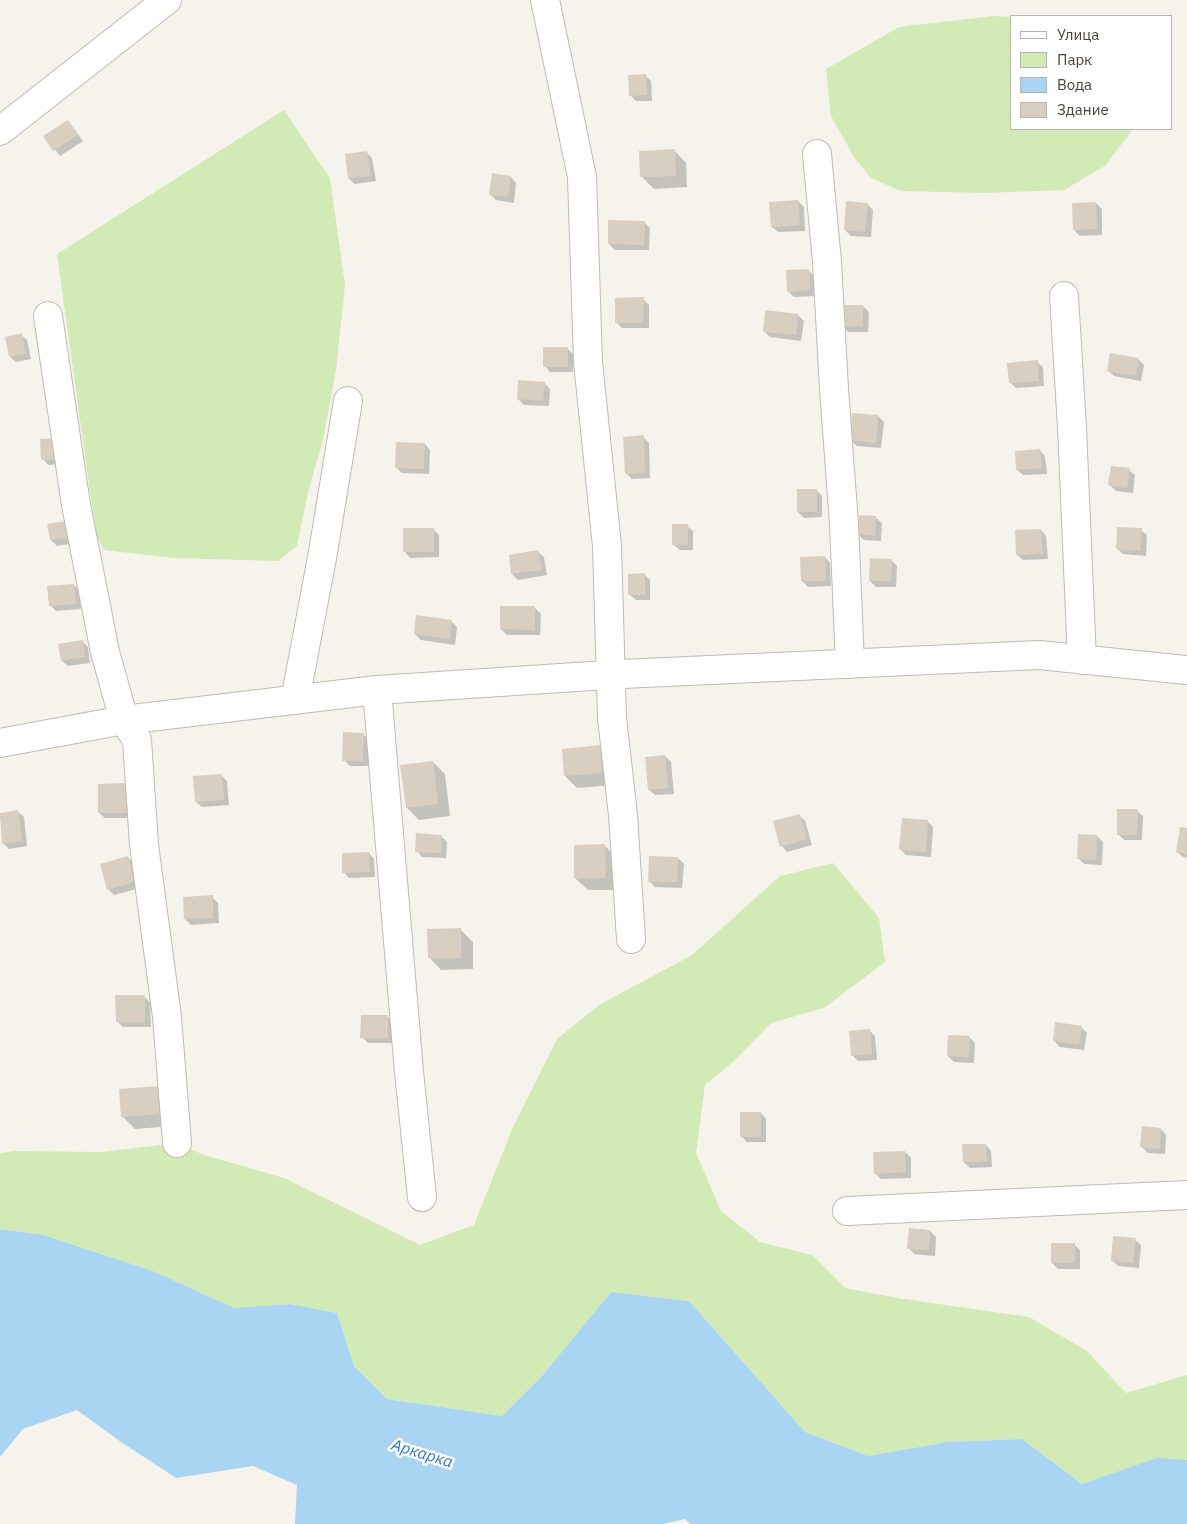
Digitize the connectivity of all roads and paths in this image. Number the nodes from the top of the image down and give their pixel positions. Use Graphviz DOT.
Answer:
graph roads {
  1 [pos="167,0"];
  2 [pos="545,0"];
  3 [pos="0,131"];
  4 [pos="817,154"];
  5 [pos="1064,296"];
  6 [pos="48,316"];
  7 [pos="348,401"];
  8 [pos="1082,660"];
  9 [pos="850,664"];
  10 [pos="1187,670"];
  11 [pos="610,675"];
  12 [pos="377,690"];
  13 [pos="295,700"];
  14 [pos="124,720"];
  15 [pos="0,743"];
  16 [pos="631,939"];
  17 [pos="177,1143"];
  18 [pos="1187,1195"];
  19 [pos="422,1197"];
  20 [pos="847,1211"];
  1 -- 3 [label="street"];
  2 -- 11 [label="street"];
  4 -- 9 [label="street"];
  5 -- 8 [label="street"];
  6 -- 14 [label="street"];
  7 -- 13 [label="street"];
  8 -- 9 [label="street"];
  8 -- 10 [label="street"];
  9 -- 11 [label="street"];
  11 -- 12 [label="street"];
  11 -- 16 [label="street"];
  12 -- 13 [label="street"];
  12 -- 19 [label="street"];
  13 -- 14 [label="street"];
  14 -- 15 [label="street"];
  14 -- 17 [label="street"];
  18 -- 20 [label="street"];
}
